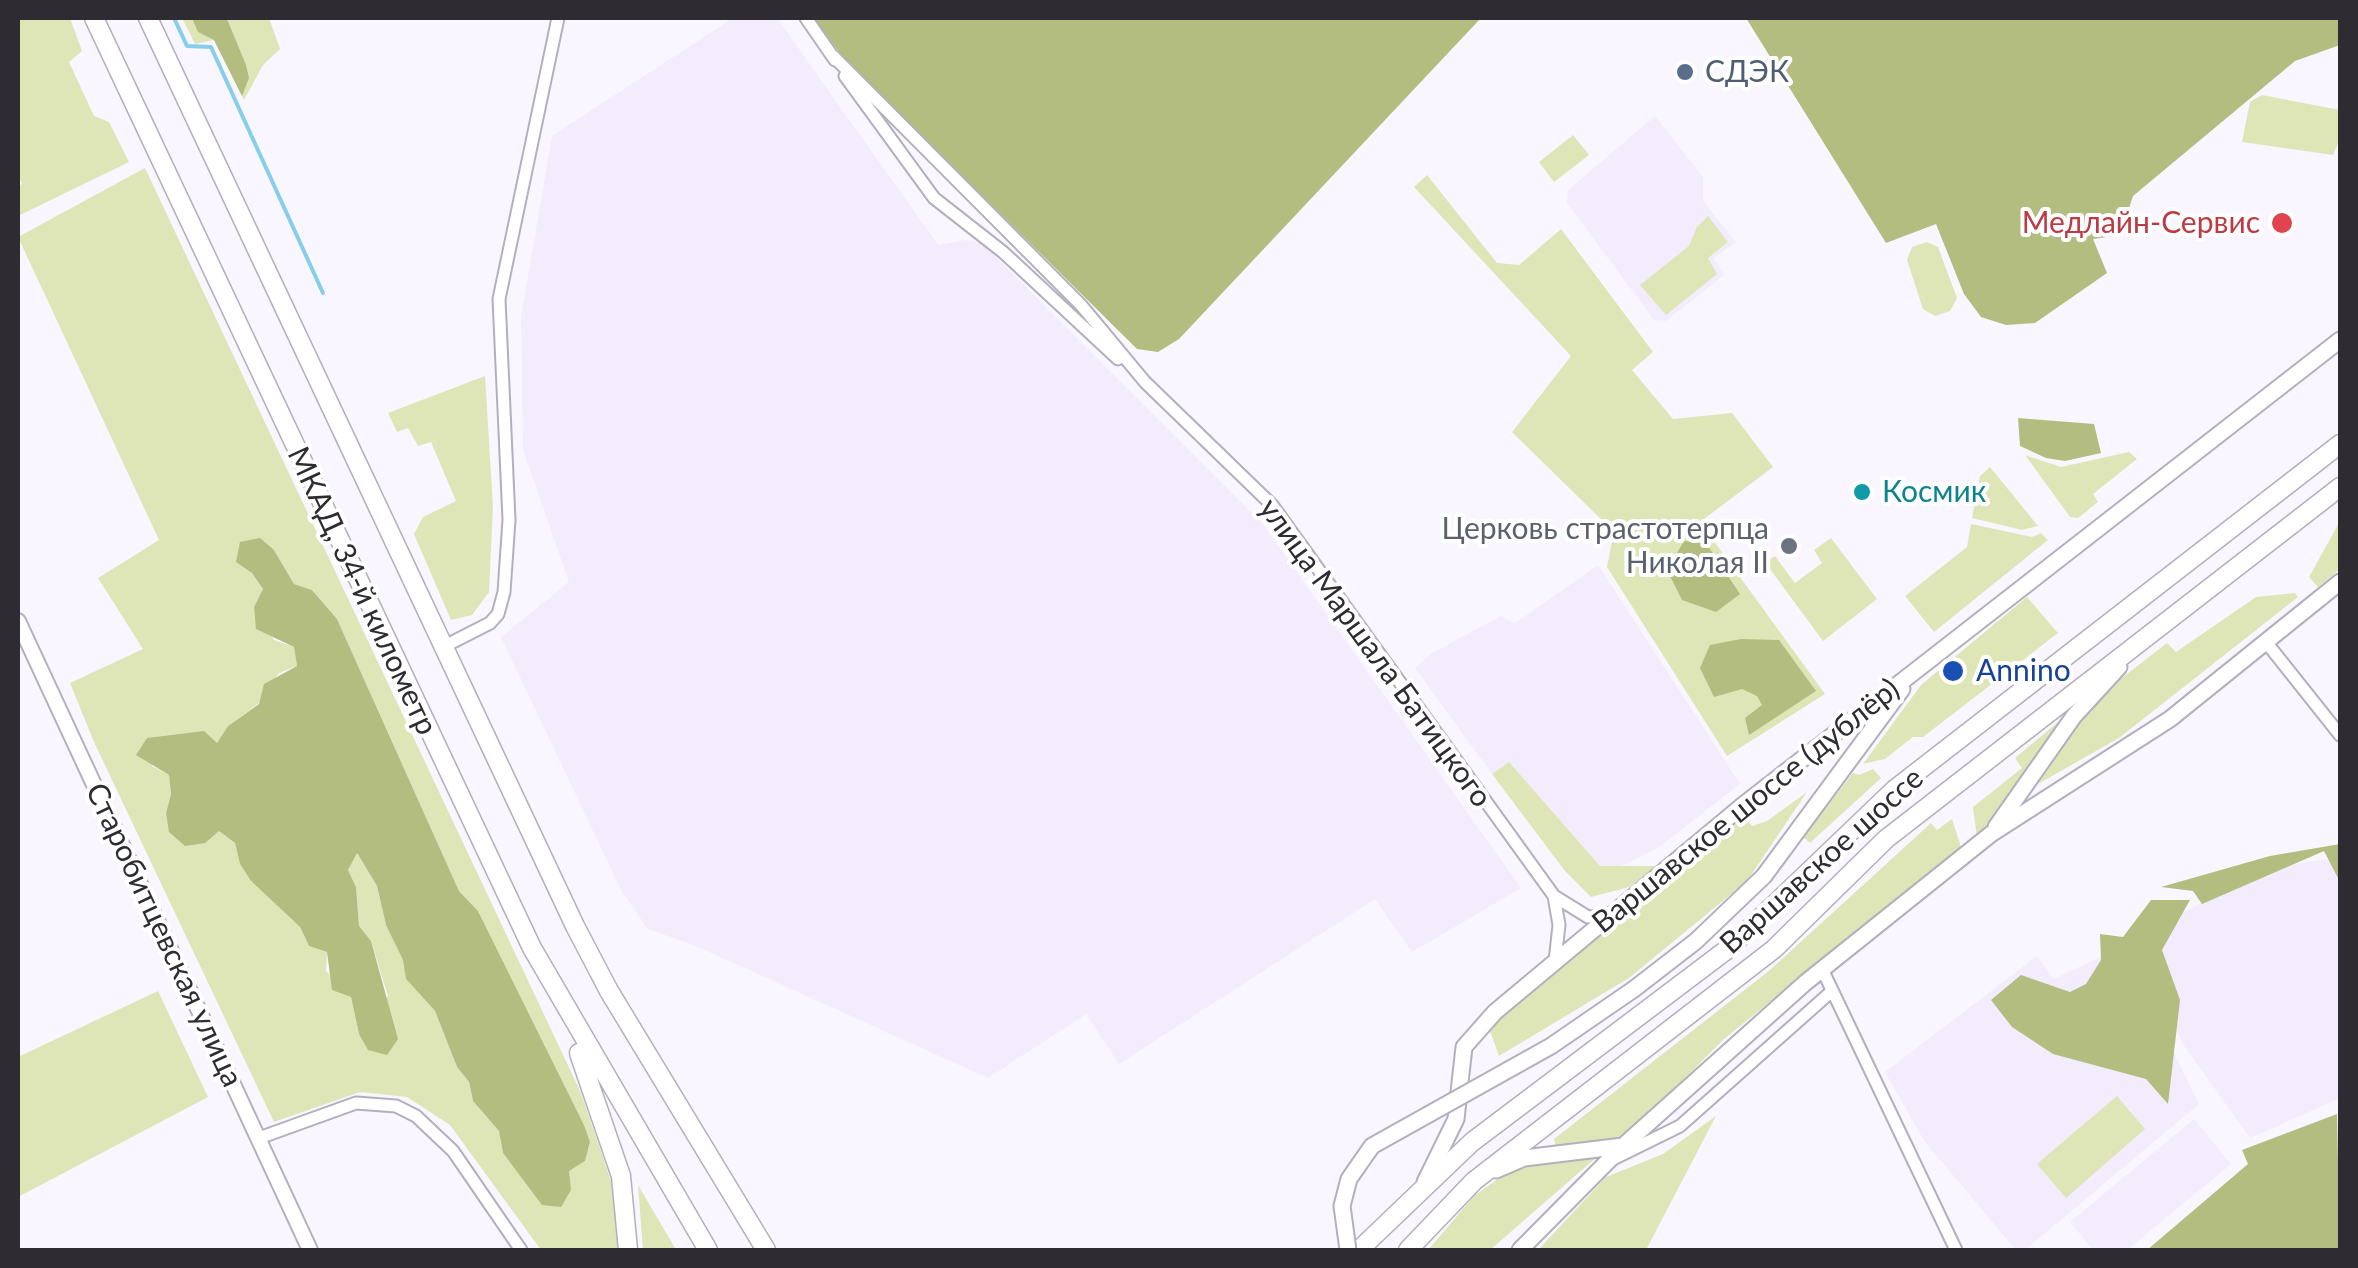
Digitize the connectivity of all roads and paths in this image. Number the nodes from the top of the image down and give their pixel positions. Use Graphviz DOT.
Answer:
graph roads {
  1 [pos="94,18"];
  2 [pos="148,18"];
  3 [pos="558,18"];
  4 [pos="806,18"];
  5 [pos="832,56"];
  6 [pos="2340,340"];
  7 [pos="1140,377"];
  8 [pos="2340,444"];
  9 [pos="2340,487"];
  10 [pos="2340,582"];
  11 [pos="18,621"];
  12 [pos="2156,630"];
  13 [pos="2266,642"];
  14 [pos="442,647"];
  15 [pos="1920,667"];
  16 [pos="2340,735"];
  17 [pos="1991,834"];
  18 [pos="1554,896"];
  19 [pos="1610,916"];
  20 [pos="532,948"];
  21 [pos="1555,961"];
  22 [pos="1822,969"];
  23 [pos="1832,991"];
  24 [pos="259,1138"];
  25 [pos="1623,1146"];
  26 [pos="1609,1161"];
  27 [pos="1474,1181"];
  28 [pos="1425,1182"];
  29 [pos="1526,1245"];
  30 [pos="310,1250"];
  31 [pos="521,1250"];
  32 [pos="628,1250"];
  33 [pos="708,1250"];
  34 [pos="766,1250"];
  35 [pos="1348,1250"];
  36 [pos="1358,1250"];
  37 [pos="1408,1250"];
  38 [pos="1956,1250"];
  1 -- 20 [label="main road, МКАД, 34-й километр"];
  2 -- 14 [label="main road, МКАД, 34-й километр"];
  3 -- 14 [label="street"];
  4 -- 5 [label="street, улица Маршала Батицкого"];
  5 -- 7 [label="street, улица Маршала Батицкого"];
  5 -- 7 [label="street, улица Маршала Батицкого"];
  6 -- 15 [label="main road, Варшавское шоссе (дублёр)"];
  7 -- 18 [label="street, улица Маршала Батицкого"];
  8 -- 28 [label="main road, Варшавское шоссе"];
  9 -- 12 [label="main road, Варшавское шоссе"];
  10 -- 13 [label="main road"];
  11 -- 24 [label="street, Старобитцевская улица"];
  12 -- 17 [label="main road"];
  12 -- 27 [label="main road, Варшавское шоссе"];
  13 -- 16 [label="street"];
  13 -- 17 [label="main road"];
  14 -- 34 [label="main road, МКАД, 34-й километр"];
  15 -- 19 [label="main road, Варшавское шоссе (дублёр)"];
  15 -- 35 [label="main road, bridge"];
  17 -- 22 [label="main road"];
  18 -- 19 [label="street, улица Маршала Батицкого"];
  18 -- 21 [label="street"];
  19 -- 21 [label="main road, Варшавское шоссе (дублёр)"];
  20 -- 32 [label="main road"];
  20 -- 33 [label="main road, МКАД, 34-й километр"];
  21 -- 28 [label="main road, Варшавское шоссе (дублёр)"];
  22 -- 23 [label="street"];
  22 -- 25 [label="main road"];
  23 -- 26 [label="street"];
  23 -- 38 [label="street"];
  24 -- 30 [label="street, Старобитцевская улица"];
  24 -- 31 [label="street"];
  25 -- 26 [label="main road"];
  25 -- 27 [label="main road"];
  26 -- 29 [label="main road"];
  27 -- 37 [label="main road, Варшавское шоссе"];
  28 -- 36 [label="main road, Варшавское шоссе"];
}
